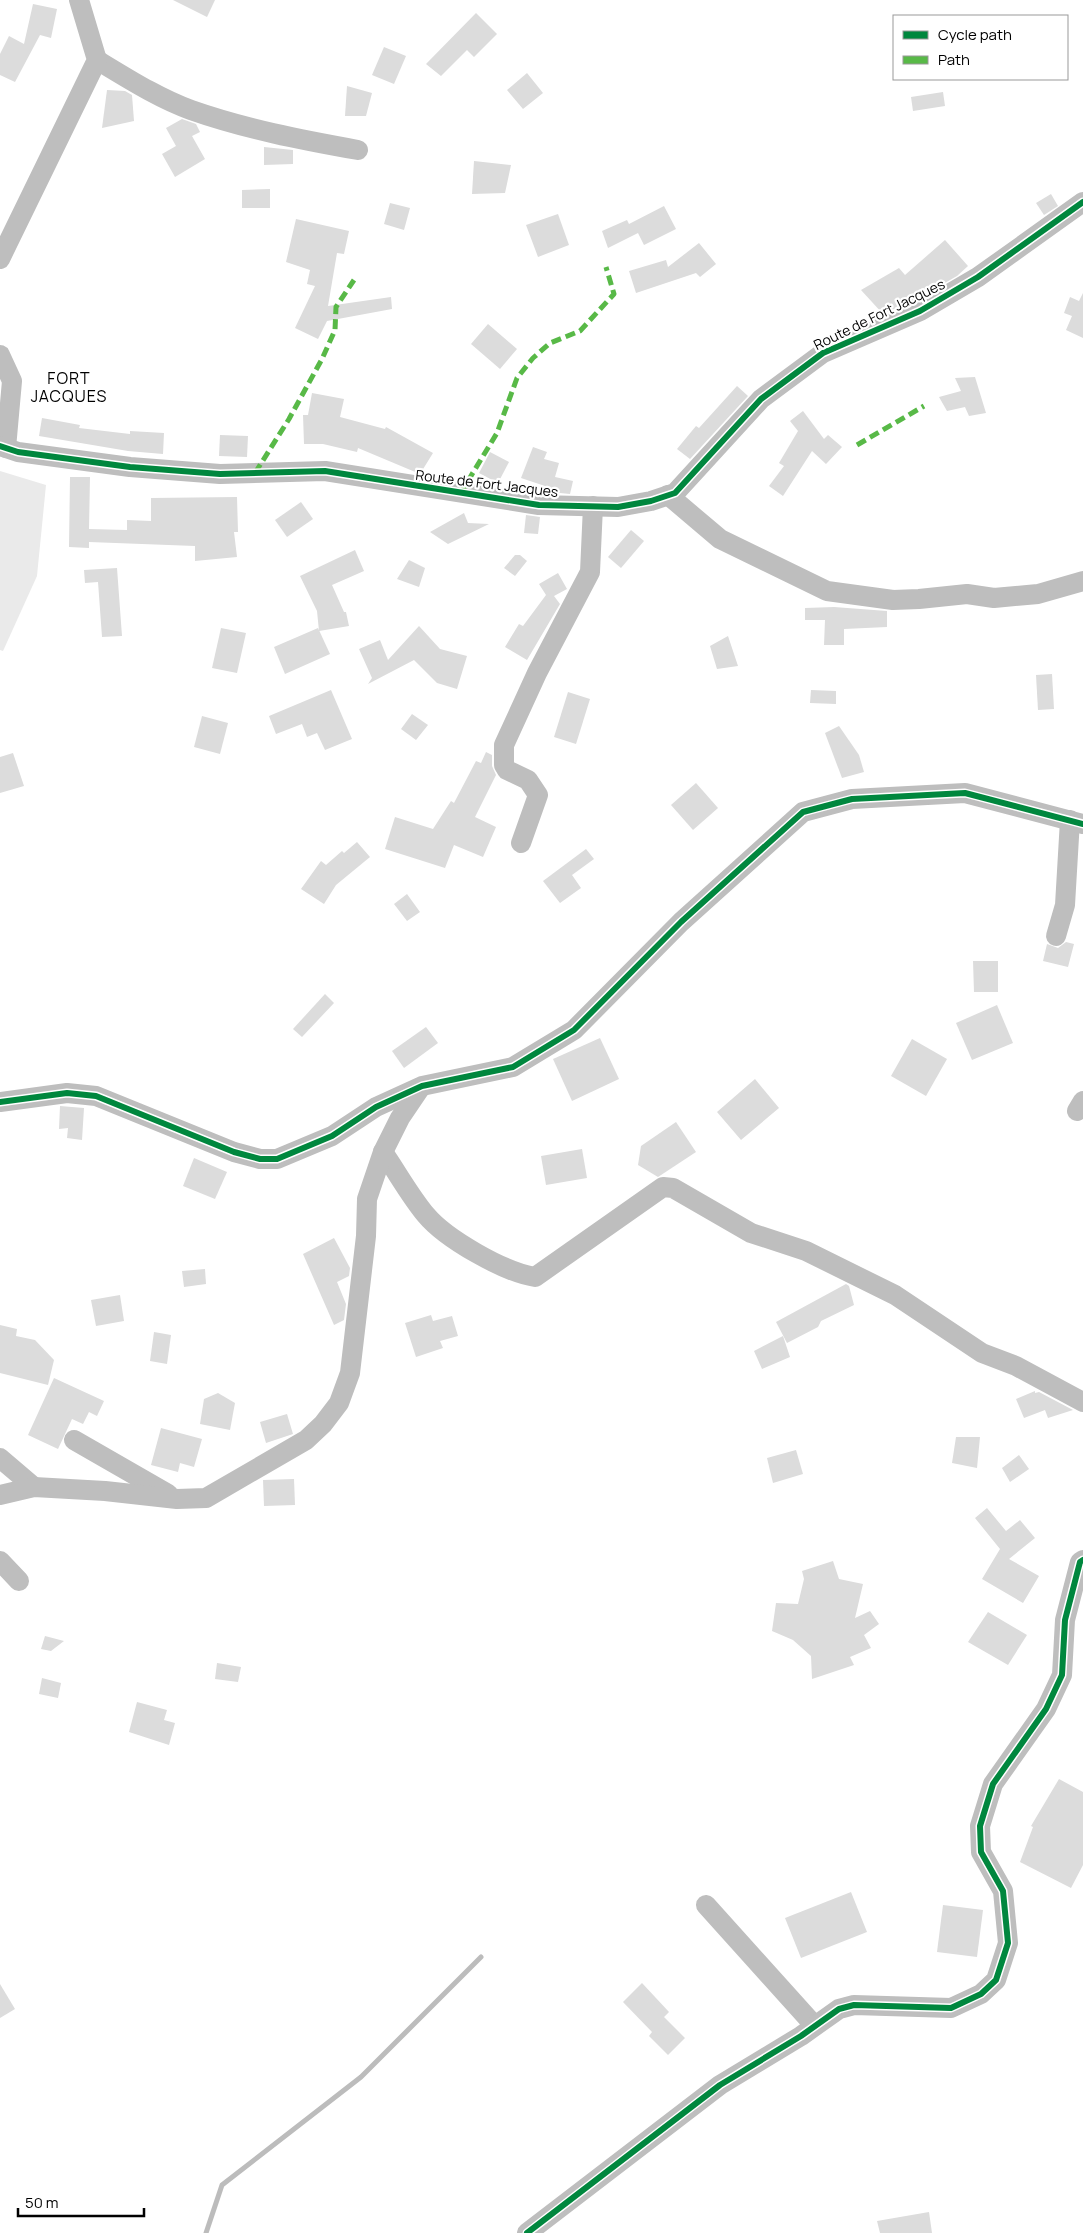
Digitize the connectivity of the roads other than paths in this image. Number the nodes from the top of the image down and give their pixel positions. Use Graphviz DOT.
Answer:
graph roads {
  1 [pos="80,0"];
  2 [pos="97,60"];
  3 [pos="358,150"];
  4 [pos="1083,202"];
  5 [pos="0,259"];
  6 [pos="0,355"];
  7 [pos="3,447"];
  8 [pos="668,495"];
  9 [pos="593,506"];
  10 [pos="1083,581"];
  11 [pos="1077,822"];
  12 [pos="521,843"];
  13 [pos="1056,936"];
  14 [pos="422,1086"];
  15 [pos="0,1102"];
  16 [pos="383,1152"];
  17 [pos="1083,1402"];
  18 [pos="74,1440"];
  19 [pos="0,1458"];
  20 [pos="34,1487"];
  21 [pos="0,1495"];
  22 [pos="176,1499"];
  23 [pos="1083,1560"];
  24 [pos="0,1561"];
  25 [pos="19,1581"];
  26 [pos="706,1905"];
  27 [pos="814,2026"];
  28 [pos="527,2233"];
  1 -- 2 [label="street"];
  2 -- 3 [label="street"];
  2 -- 5 [label="street"];
  4 -- 8 [label="street, Route de Fort Jacques"];
  6 -- 7 [label="street"];
  7 -- 9 [label="street, Route de Fort Jacques"];
  8 -- 9 [label="street, Route de Fort Jacques"];
  8 -- 10 [label="street"];
  9 -- 12 [label="street"];
  11 -- 13 [label="street"];
  11 -- 14 [label="street"];
  14 -- 15 [label="street"];
  14 -- 16 [label="street"];
  16 -- 17 [label="street"];
  16 -- 22 [label="street"];
  18 -- 22 [label="street"];
  19 -- 20 [label="street"];
  20 -- 21 [label="street"];
  20 -- 22 [label="street"];
  23 -- 27 [label="street"];
  24 -- 25 [label="street"];
  26 -- 27 [label="street"];
  27 -- 28 [label="street"];
}
